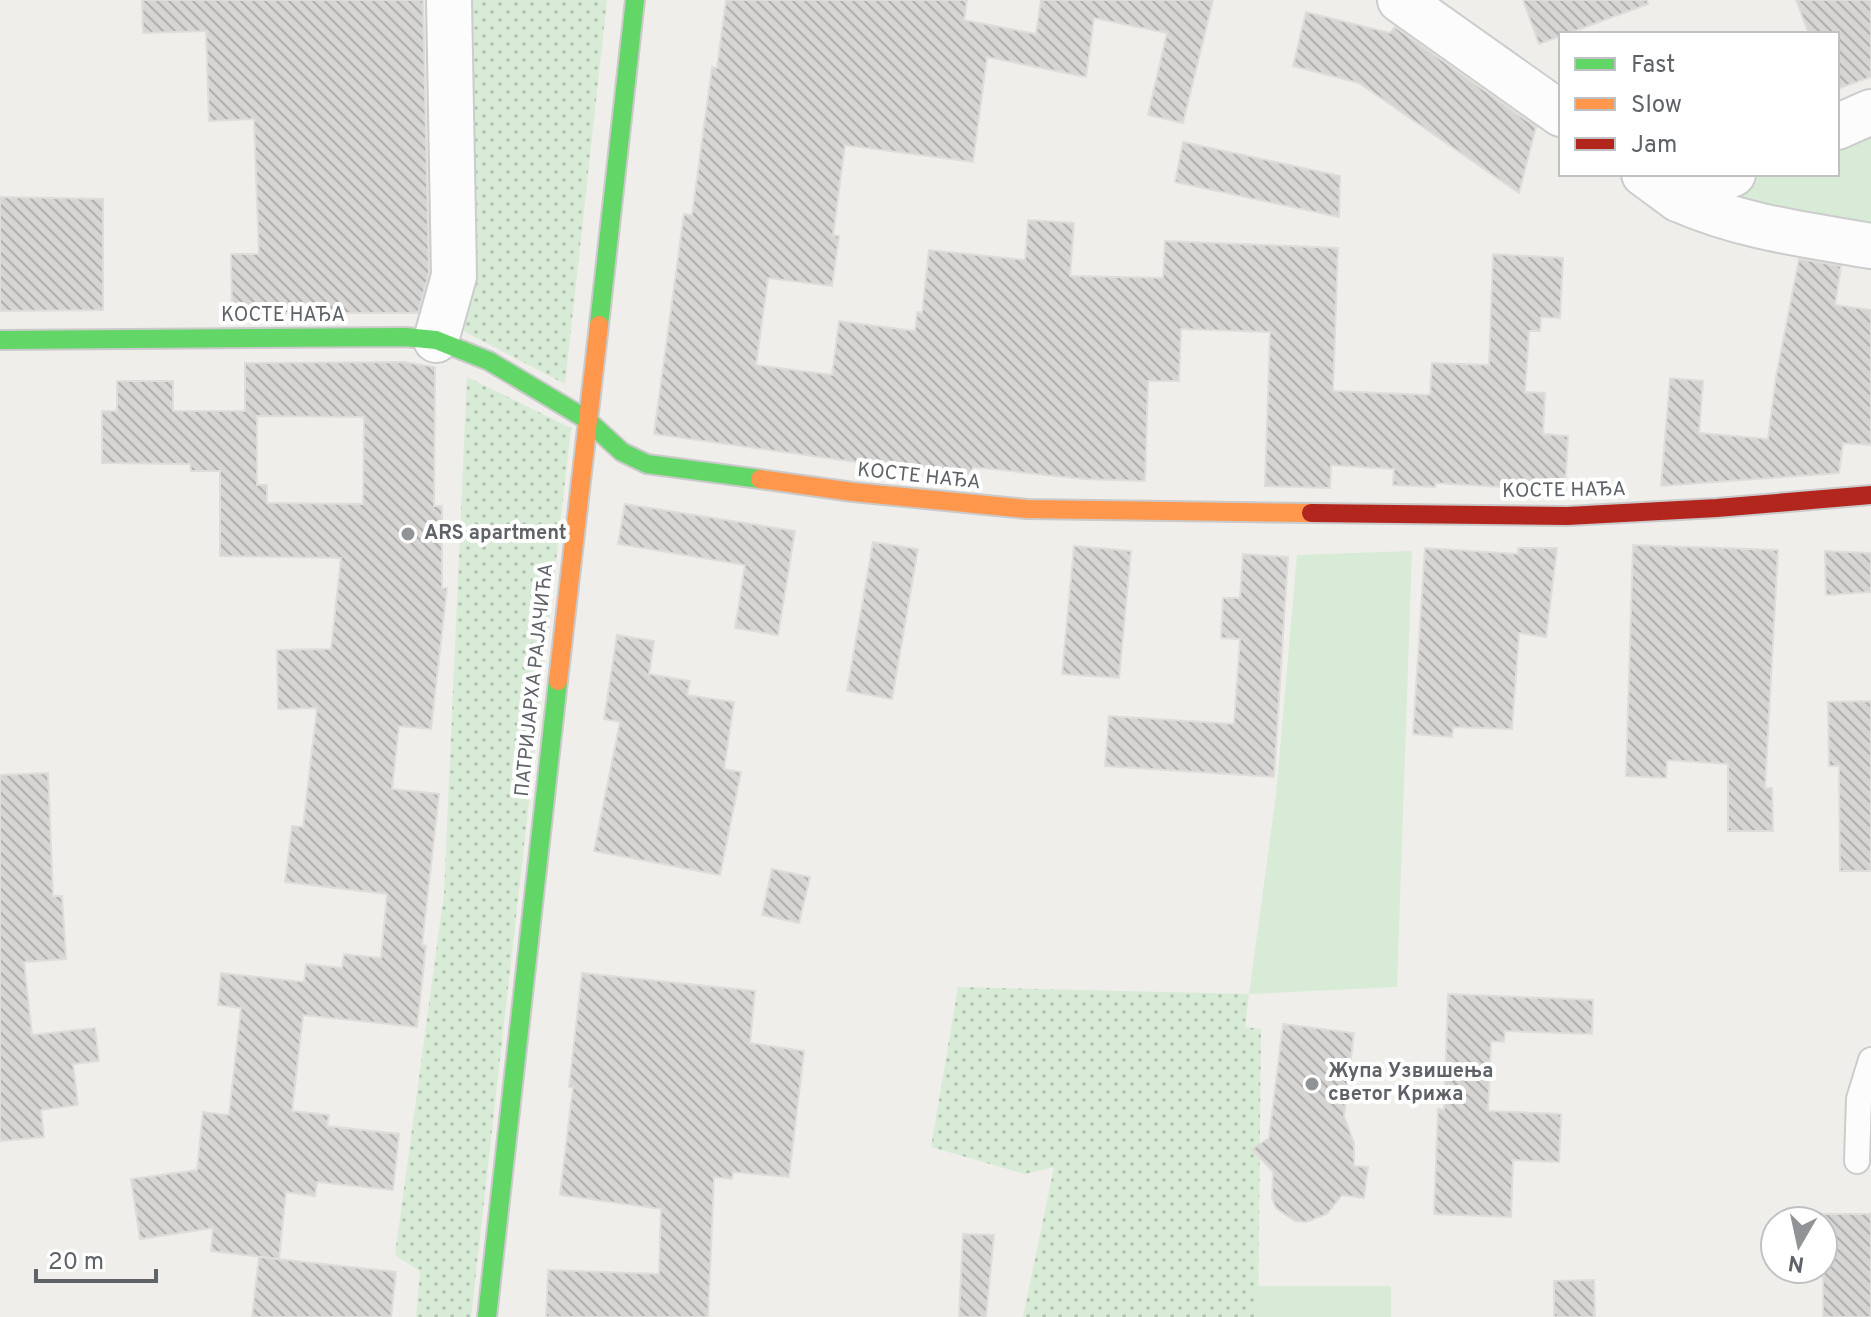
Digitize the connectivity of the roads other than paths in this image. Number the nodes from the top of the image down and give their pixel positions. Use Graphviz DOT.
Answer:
graph roads {
  1 [pos="449,0"];
  2 [pos="635,0"];
  3 [pos="1400,0"];
  4 [pos="1871,112"];
  5 [pos="1559,113"];
  6 [pos="1839,126"];
  7 [pos="1721,176"];
  8 [pos="1661,186"];
  9 [pos="1871,246"];
  10 [pos="0,340"];
  11 [pos="436,340"];
  12 [pos="586,419"];
  13 [pos="1871,495"];
  14 [pos="1871,1060"];
  15 [pos="1857,1161"];
  16 [pos="487,1317"];
  1 -- 11 [label="street"];
  2 -- 12 [label="street, ПАТРИЈАРХА РАЈАЧИЋА"];
  3 -- 5 [label="street"];
  4 -- 6 [label="street"];
  7 -- 8 [label="street"];
  8 -- 9 [label="street"];
  10 -- 11 [label="street, КОСТЕ НАЂА"];
  11 -- 12 [label="street, КОСТЕ НАЂА"];
  12 -- 13 [label="street, КОСТЕ НАЂА"];
  12 -- 16 [label="street, ПАТРИЈАРХА РАЈАЧИЋА"];
  14 -- 15 [label="lane"];
}
